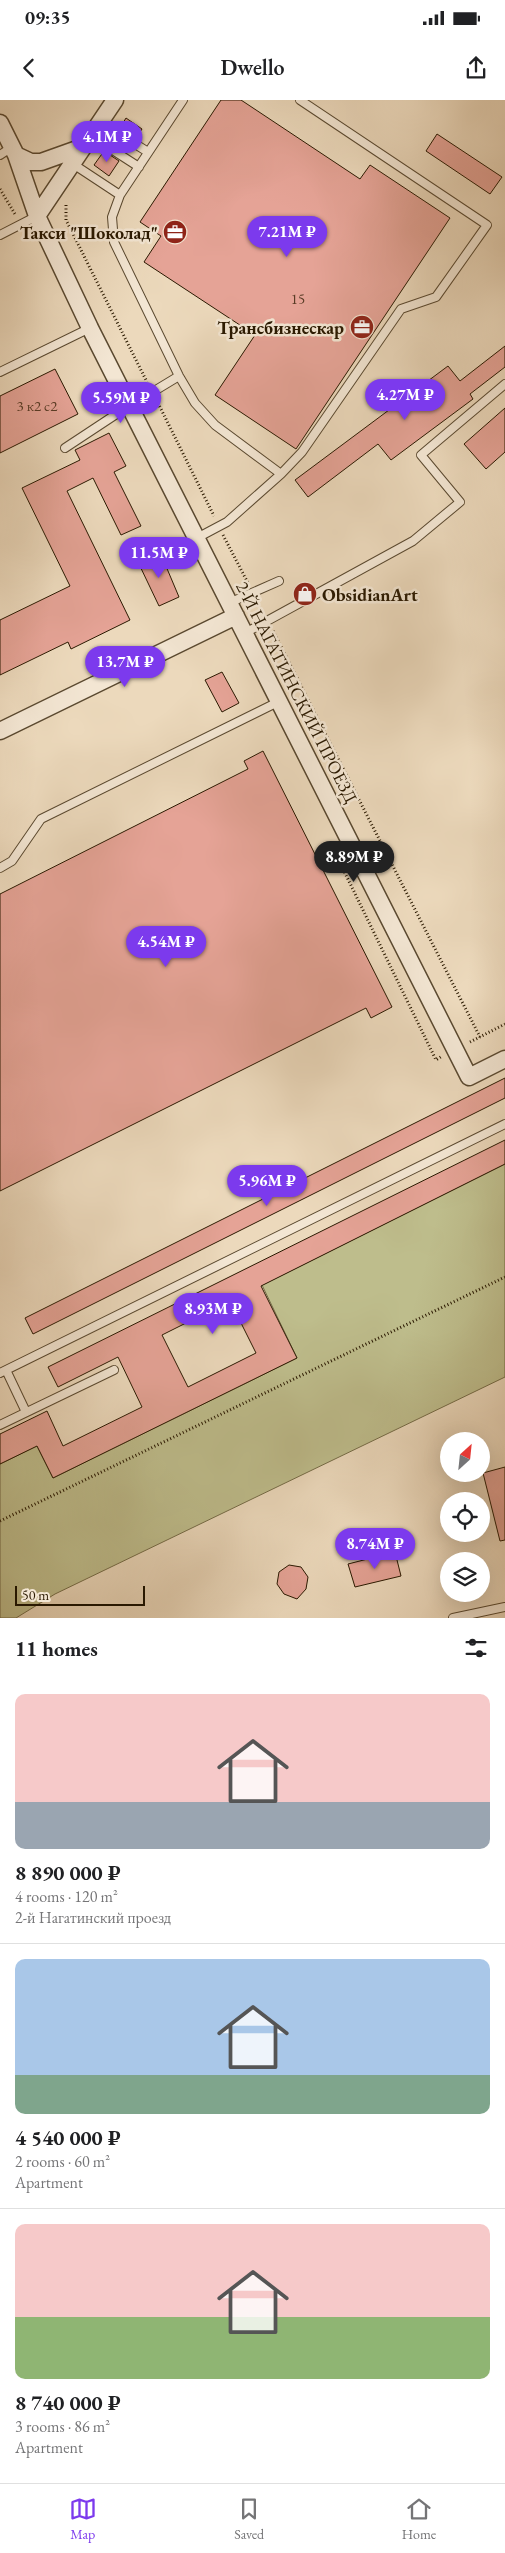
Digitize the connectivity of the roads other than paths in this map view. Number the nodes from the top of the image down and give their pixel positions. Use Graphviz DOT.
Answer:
graph roads {
  1 [pos="115,100"];
  2 [pos="183,100"];
  3 [pos="300,100"];
  4 [pos="100,122"];
  5 [pos="0,123"];
  6 [pos="87,141"];
  7 [pos="9,152"];
  8 [pos="148,152"];
  9 [pos="73,164"];
  10 [pos="139,167"];
  11 [pos="120,195"];
  12 [pos="37,216"];
  13 [pos="0,235"];
  14 [pos="90,328"];
  15 [pos="0,372"];
  16 [pos="179,376"];
  17 [pos="505,384"];
  18 [pos="129,406"];
  19 [pos="65,448"];
  20 [pos="281,474"];
  21 [pos="195,539"];
  22 [pos="279,581"];
  23 [pos="232,610"];
  24 [pos="245,634"];
  25 [pos="280,701"];
  26 [pos="0,731"];
  27 [pos="0,868"];
  28 [pos="505,1059"];
  29 [pos="505,1124"];
  30 [pos="114,1370"];
  31 [pos="3,1371"];
  32 [pos="26,1412"];
  33 [pos="0,1425"];
  34 [pos="505,1607"];
  35 [pos="453,1618"];
  1 -- 4 [label="street"];
  2 -- 8 [label="lane"];
  3 -- 20 [label="lane"];
  4 -- 6 [label="street"];
  4 -- 8 [label="lane"];
  5 -- 7 [label="street, 2-Й НАГАТИНСКИЙ ПРОЕЗД"];
  6 -- 7 [label="street"];
  6 -- 9 [label="street"];
  6 -- 10 [label="lane"];
  7 -- 12 [label="street, 2-Й НАГАТИНСКИЙ ПРОЕЗД"];
  8 -- 10 [label="lane"];
  9 -- 11 [label="lane"];
  9 -- 12 [label="street"];
  10 -- 11 [label="lane"];
  11 -- 16 [label="lane"];
  12 -- 13 [label="lane"];
  12 -- 14 [label="street, 2-Й НАГАТИНСКИЙ ПРОЕЗД"];
  14 -- 15 [label="lane"];
  14 -- 18 [label="street, 2-Й НАГАТИНСКИЙ ПРОЕЗД"];
  16 -- 18 [label="lane"];
  16 -- 20 [label="lane"];
  17 -- 24 [label="lane"];
  18 -- 19 [label="lane"];
  18 -- 21 [label="street, 2-Й НАГАТИНСКИЙ ПРОЕЗД"];
  20 -- 21 [label="lane"];
  21 -- 23 [label="street, 2-Й НАГАТИНСКИЙ ПРОЕЗД"];
  22 -- 23 [label="lane"];
  23 -- 24 [label="street, 2-Й НАГАТИНСКИЙ ПРОЕЗД"];
  23 -- 26 [label="street"];
  24 -- 25 [label="street, 2-Й НАГАТИНСКИЙ ПРОЕЗД"];
  25 -- 27 [label="lane"];
  25 -- 28 [label="street, 2-Й НАГАТИНСКИЙ ПРОЕЗД"];
  29 -- 31 [label="lane"];
  30 -- 32 [label="lane"];
  31 -- 32 [label="lane"];
  32 -- 33 [label="lane"];
  34 -- 35 [label="lane"];
}
